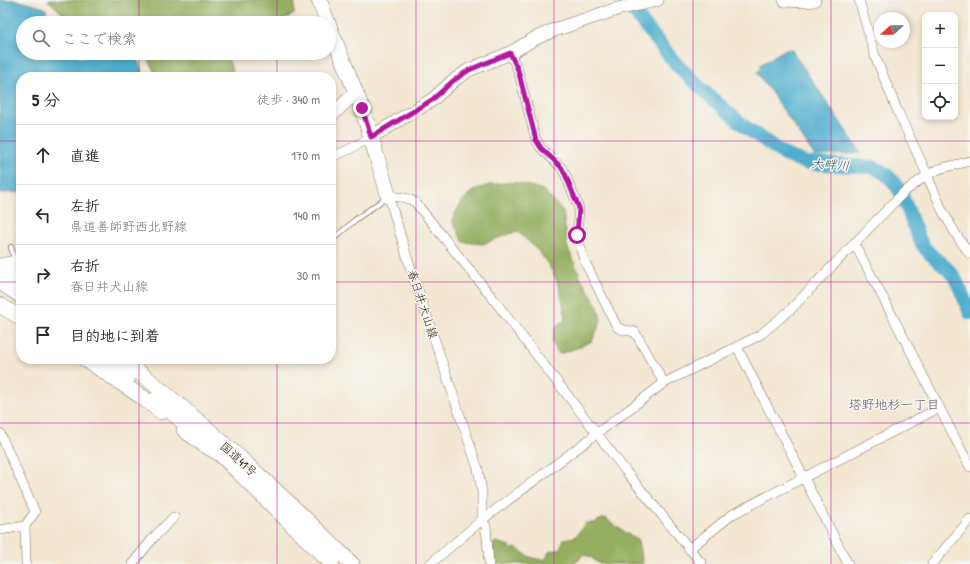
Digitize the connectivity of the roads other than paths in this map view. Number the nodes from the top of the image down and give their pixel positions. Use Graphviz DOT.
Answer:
graph roads {
  1 [pos="319,0"];
  2 [pos="657,0"];
  3 [pos="785,0"];
  4 [pos="814,0"];
  5 [pos="859,0"];
  6 [pos="325,16"];
  7 [pos="336,43"];
  8 [pos="510,53"];
  9 [pos="355,88"];
  10 [pos="336,101"];
  11 [pos="336,110"];
  12 [pos="371,137"];
  13 [pos="336,155"];
  14 [pos="970,161"];
  15 [pos="927,175"];
  16 [pos="390,197"];
  17 [pos="336,237"];
  18 [pos="854,242"];
  19 [pos="11,247"];
  20 [pos="970,254"];
  21 [pos="16,257"];
  22 [pos="16,261"];
  23 [pos="0,265"];
  24 [pos="0,268"];
  25 [pos="14,286"];
  26 [pos="0,305"];
  27 [pos="16,315"];
  28 [pos="737,347"];
  29 [pos="92,364"];
  30 [pos="112,364"];
  31 [pos="128,364"];
  32 [pos="144,364"];
  33 [pos="664,383"];
  34 [pos="940,408"];
  35 [pos="0,433"];
  36 [pos="596,434"];
  37 [pos="220,454"];
  38 [pos="970,467"];
  39 [pos="804,477"];
  40 [pos="174,517"];
  41 [pos="970,519"];
  42 [pos="482,520"];
  43 [pos="24,526"];
  44 [pos="0,530"];
  45 [pos="318,530"];
  46 [pos="689,549"];
  47 [pos="26,564"];
  48 [pos="132,564"];
  49 [pos="332,564"];
  50 [pos="352,564"];
  51 [pos="430,564"];
  52 [pos="490,564"];
  53 [pos="702,564"];
  54 [pos="848,564"];
  55 [pos="932,564"];
  1 -- 6 [label="main road, 春日井犬山線"];
  2 -- 8 [label="main road"];
  3 -- 4 [label="main road"];
  5 -- 15 [label="street"];
  7 -- 9 [label="main road, 春日井犬山線"];
  8 -- 12 [label="main road"];
  8 -- 33 [label="street"];
  9 -- 10 [label="main road"];
  9 -- 11 [label="main road"];
  9 -- 12 [label="main road, 春日井犬山線"];
  12 -- 13 [label="street"];
  12 -- 16 [label="main road, 春日井犬山線"];
  14 -- 15 [label="street"];
  15 -- 18 [label="street"];
  15 -- 20 [label="street"];
  16 -- 17 [label="lane"];
  16 -- 36 [label="street"];
  16 -- 42 [label="street, 春日井犬山線"];
  18 -- 28 [label="street"];
  18 -- 34 [label="street"];
  19 -- 21 [label="lane"];
  22 -- 23 [label="main road"];
  24 -- 25 [label="main road"];
  26 -- 27 [label="main road"];
  28 -- 33 [label="street"];
  28 -- 39 [label="street"];
  29 -- 37 [label="main road"];
  30 -- 37 [label="main road, 国道41号"];
  31 -- 45 [label="main road, 国道41号"];
  32 -- 45 [label="main road"];
  33 -- 36 [label="street"];
  34 -- 38 [label="street"];
  34 -- 39 [label="street"];
  35 -- 43 [label="street"];
  36 -- 42 [label="street"];
  36 -- 46 [label="street"];
  37 -- 49 [label="main road, 国道41号"];
  39 -- 46 [label="street"];
  39 -- 54 [label="street"];
  40 -- 48 [label="street"];
  41 -- 55 [label="street"];
  42 -- 51 [label="street"];
  42 -- 52 [label="street, 春日井犬山線"];
  43 -- 44 [label="street"];
  43 -- 47 [label="street"];
  45 -- 50 [label="main road, 国道41号"];
  46 -- 53 [label="street"];
}
